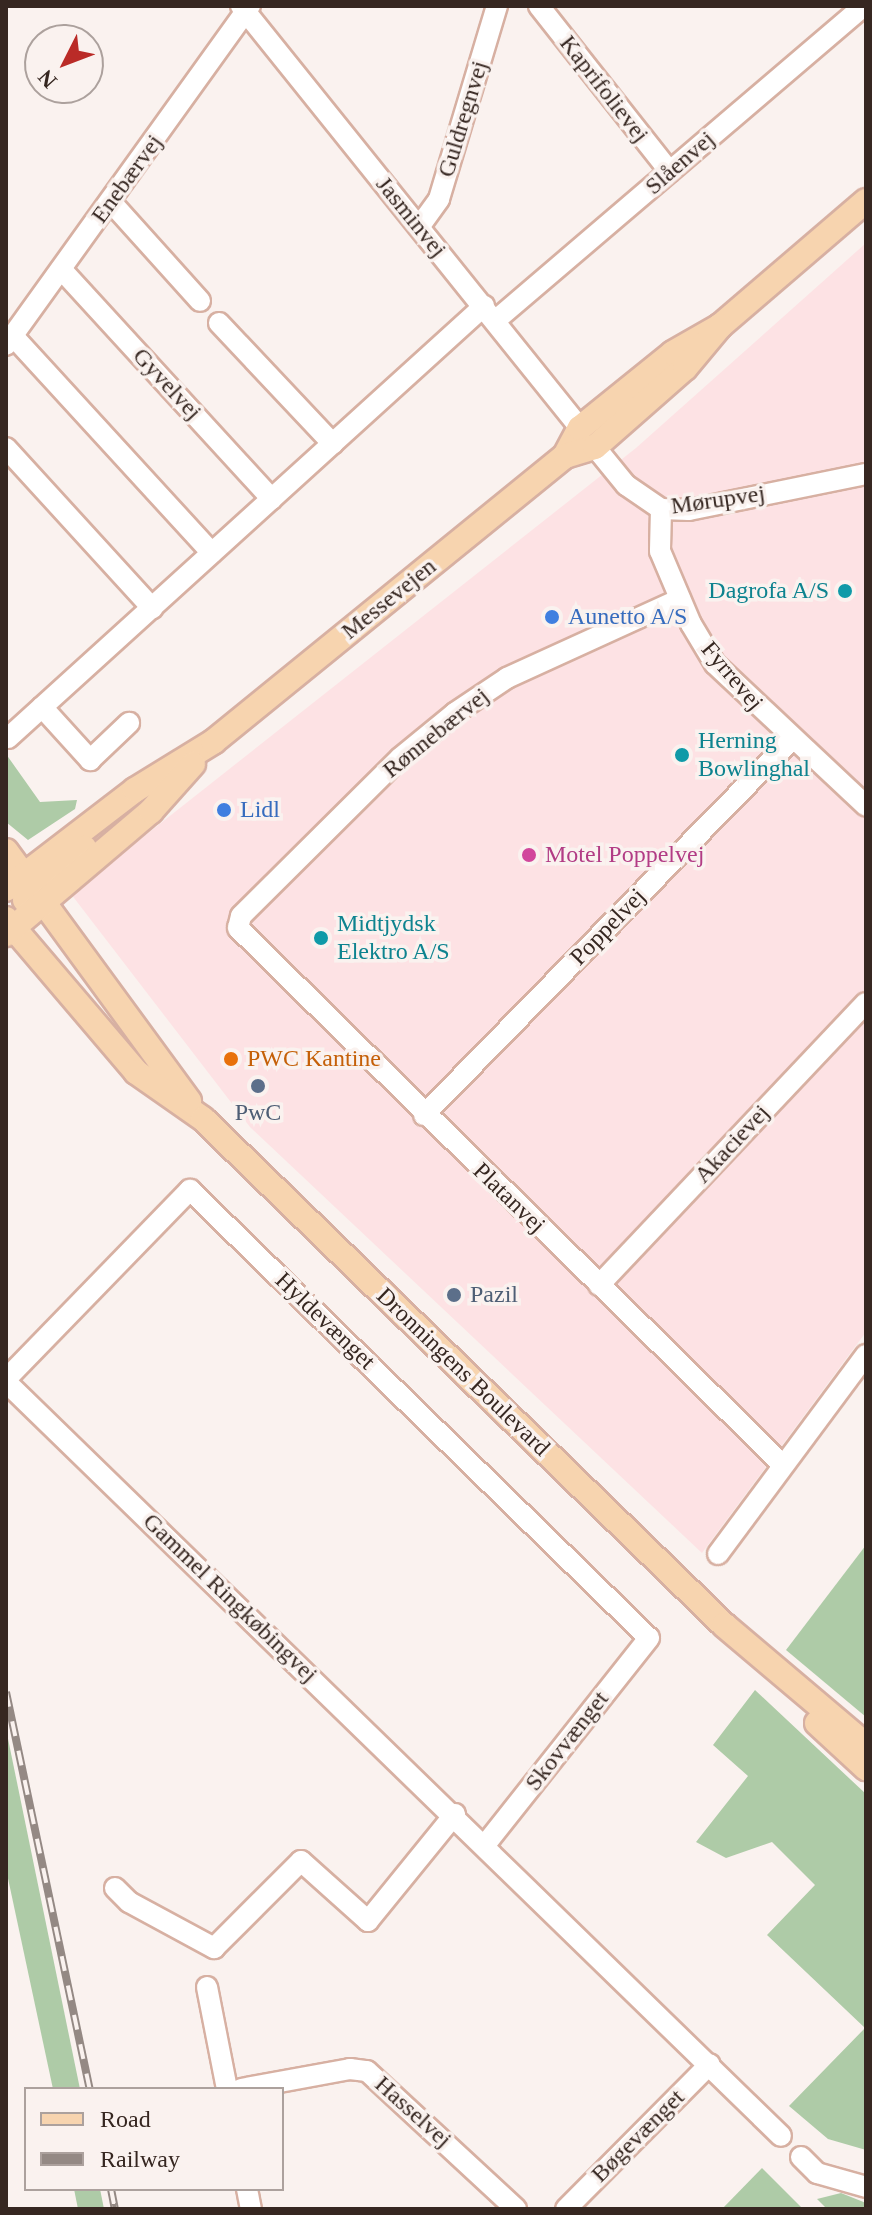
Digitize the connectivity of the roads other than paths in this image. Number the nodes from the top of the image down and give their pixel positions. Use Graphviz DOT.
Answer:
graph roads {
  1 [pos="497,6"];
  2 [pos="539,6"];
  3 [pos="863,6"];
  4 [pos="246,8"];
  5 [pos="670,172"];
  6 [pos="866,201"];
  7 [pos="111,202"];
  8 [pos="419,227"];
  9 [pos="61,269"];
  10 [pos="200,301"];
  11 [pos="490,313"];
  12 [pos="219,323"];
  13 [pos="9,340"];
  14 [pos="587,438"];
  15 [pos="333,444"];
  16 [pos="6,448"];
  17 [pos="866,474"];
  18 [pos="272,499"];
  19 [pos="661,509"];
  20 [pos="212,553"];
  21 [pos="680,599"];
  22 [pos="152,608"];
  23 [pos="42,707"];
  24 [pos="129,723"];
  25 [pos="8,738"];
  26 [pos="791,740"];
  27 [pos="213,742"];
  28 [pos="866,806"];
  29 [pos="6,851"];
  30 [pos="16,903"];
  31 [pos="238,928"];
  32 [pos="866,1003"];
  33 [pos="424,1115"];
  34 [pos="203,1119"];
  35 [pos="599,1285"];
  36 [pos="866,1355"];
  37 [pos="6,1381"];
  38 [pos="783,1465"];
  39 [pos="718,1554"];
  40 [pos="724,1625"];
  41 [pos="649,1638"];
  42 [pos="866,1745"];
  43 [pos="866,1768"];
  44 [pos="455,1814"];
  45 [pos="485,1845"];
  46 [pos="115,1888"];
  47 [pos="207,1987"];
  48 [pos="710,2064"];
  49 [pos="227,2087"];
  50 [pos="251,2087"];
  51 [pos="781,2136"];
  52 [pos="801,2157"];
  53 [pos="866,2187"];
  54 [pos="516,2209"];
  55 [pos="566,2209"];
  1 -- 8 [label="street, Guldregnvej"];
  2 -- 5 [label="street, Kaprifolievej"];
  3 -- 5 [label="street, Slåenvej"];
  4 -- 7 [label="street, Enebærvej"];
  4 -- 8 [label="street, Jasminvej"];
  5 -- 11 [label="street, Slåenvej"];
  6 -- 14 [label="main road, Messevejen"];
  7 -- 9 [label="street, Enebærvej"];
  7 -- 10 [label="street"];
  8 -- 11 [label="street, Jasminvej"];
  9 -- 13 [label="street, Enebærvej"];
  9 -- 18 [label="street, Gyvelvej"];
  11 -- 14 [label="street, Jasminvej"];
  11 -- 15 [label="street"];
  12 -- 15 [label="street"];
  13 -- 20 [label="street"];
  14 -- 19 [label="street, Mørupvej"];
  14 -- 27 [label="main road, Messevejen"];
  15 -- 18 [label="street"];
  16 -- 22 [label="street"];
  17 -- 19 [label="street, Mørupvej"];
  18 -- 20 [label="street"];
  19 -- 21 [label="street, Fyrrevej"];
  20 -- 22 [label="street"];
  21 -- 26 [label="street, Fyrrevej"];
  21 -- 31 [label="street, Rønnebærvej"];
  22 -- 23 [label="street"];
  23 -- 24 [label="street"];
  23 -- 25 [label="street"];
  26 -- 28 [label="street, Fyrrevej"];
  26 -- 33 [label="street, Poppelvej"];
  27 -- 30 [label="main road, Messevejen"];
  27 -- 30 [label="main road, Messevejen"];
  29 -- 30 [label="main road, Dronningens Boulevard"];
  30 -- 34 [label="main road, Dronningens Boulevard"];
  30 -- 34 [label="main road, Dronningens Boulevard"];
  31 -- 33 [label="street, Platanvej"];
  32 -- 35 [label="street, Akacievej"];
  33 -- 35 [label="street, Platanvej"];
  34 -- 40 [label="main road, Dronningens Boulevard"];
  35 -- 38 [label="street, Platanvej"];
  36 -- 38 [label="street"];
  37 -- 41 [label="street, Hyldevænget"];
  37 -- 44 [label="street, Gammel Ringkøbingvej"];
  38 -- 39 [label="street"];
  40 -- 42 [label="main road, Dronningens Boulevard"];
  40 -- 43 [label="main road, Dronningens Boulevard"];
  41 -- 45 [label="street, Skovvænget"];
  44 -- 45 [label="street, Gammel Ringkøbingvej"];
  44 -- 46 [label="street"];
  45 -- 48 [label="street, Gammel Ringkøbingvej"];
  47 -- 49 [label="street"];
  48 -- 51 [label="street, Gammel Ringkøbingvej"];
  48 -- 55 [label="street, Bøgevænget"];
  50 -- 54 [label="street, Hasselvej"];
  52 -- 53 [label="street"];
}
